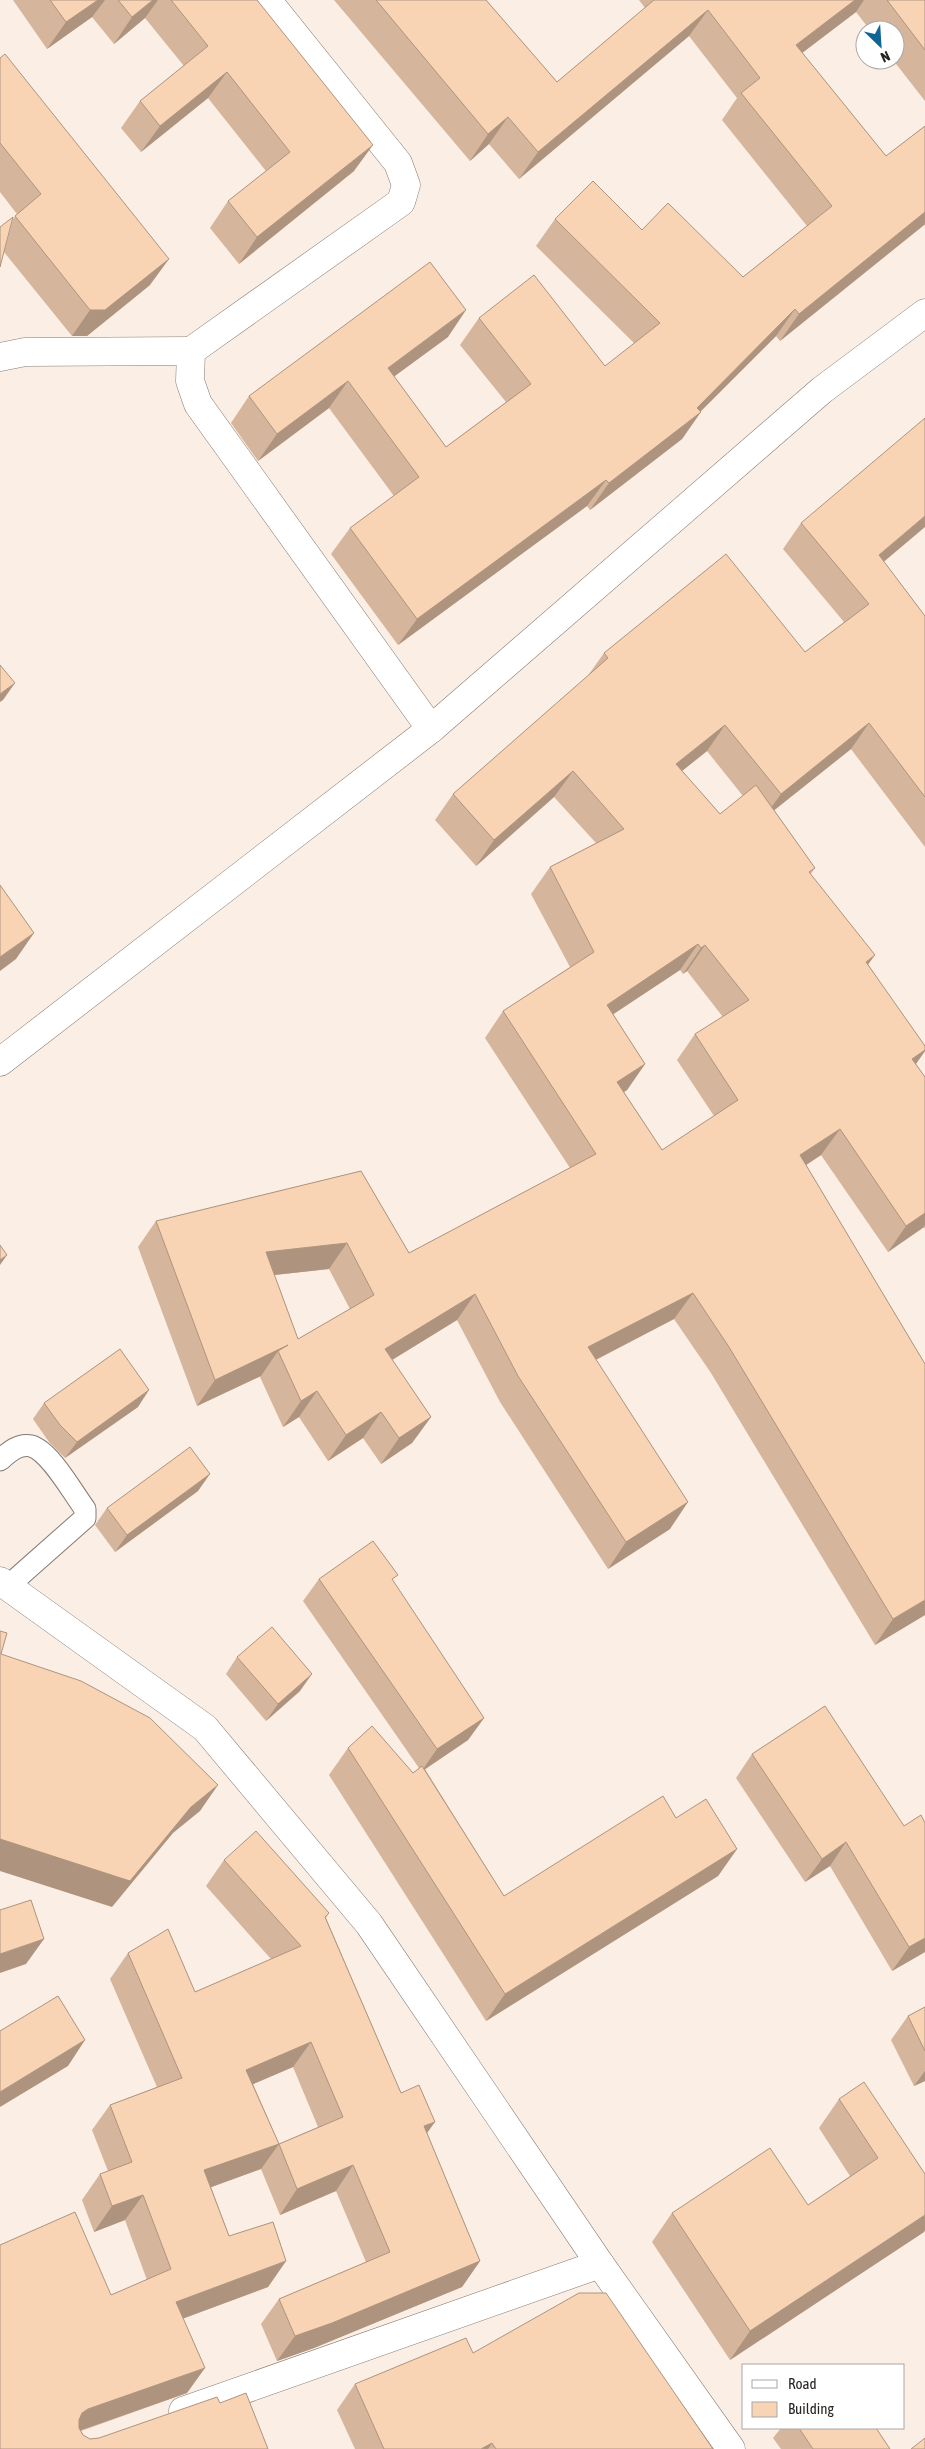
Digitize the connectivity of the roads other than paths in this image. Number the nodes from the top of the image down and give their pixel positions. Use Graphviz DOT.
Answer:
graph roads {
  1 [pos="267,0"];
  2 [pos="925,313"];
  3 [pos="191,351"];
  4 [pos="0,357"];
  5 [pos="431,729"];
  6 [pos="0,1062"];
  7 [pos="0,1460"];
  8 [pos="4,1584"];
  9 [pos="600,2264"];
  10 [pos="160,2419"];
  11 [pos="731,2449"];
  1 -- 3 [label="street"];
  2 -- 5 [label="street"];
  3 -- 4 [label="street"];
  3 -- 5 [label="street"];
  5 -- 6 [label="street"];
  7 -- 8 [label="lane"];
  8 -- 9 [label="street"];
  9 -- 10 [label="street"];
  9 -- 11 [label="street"];
}
